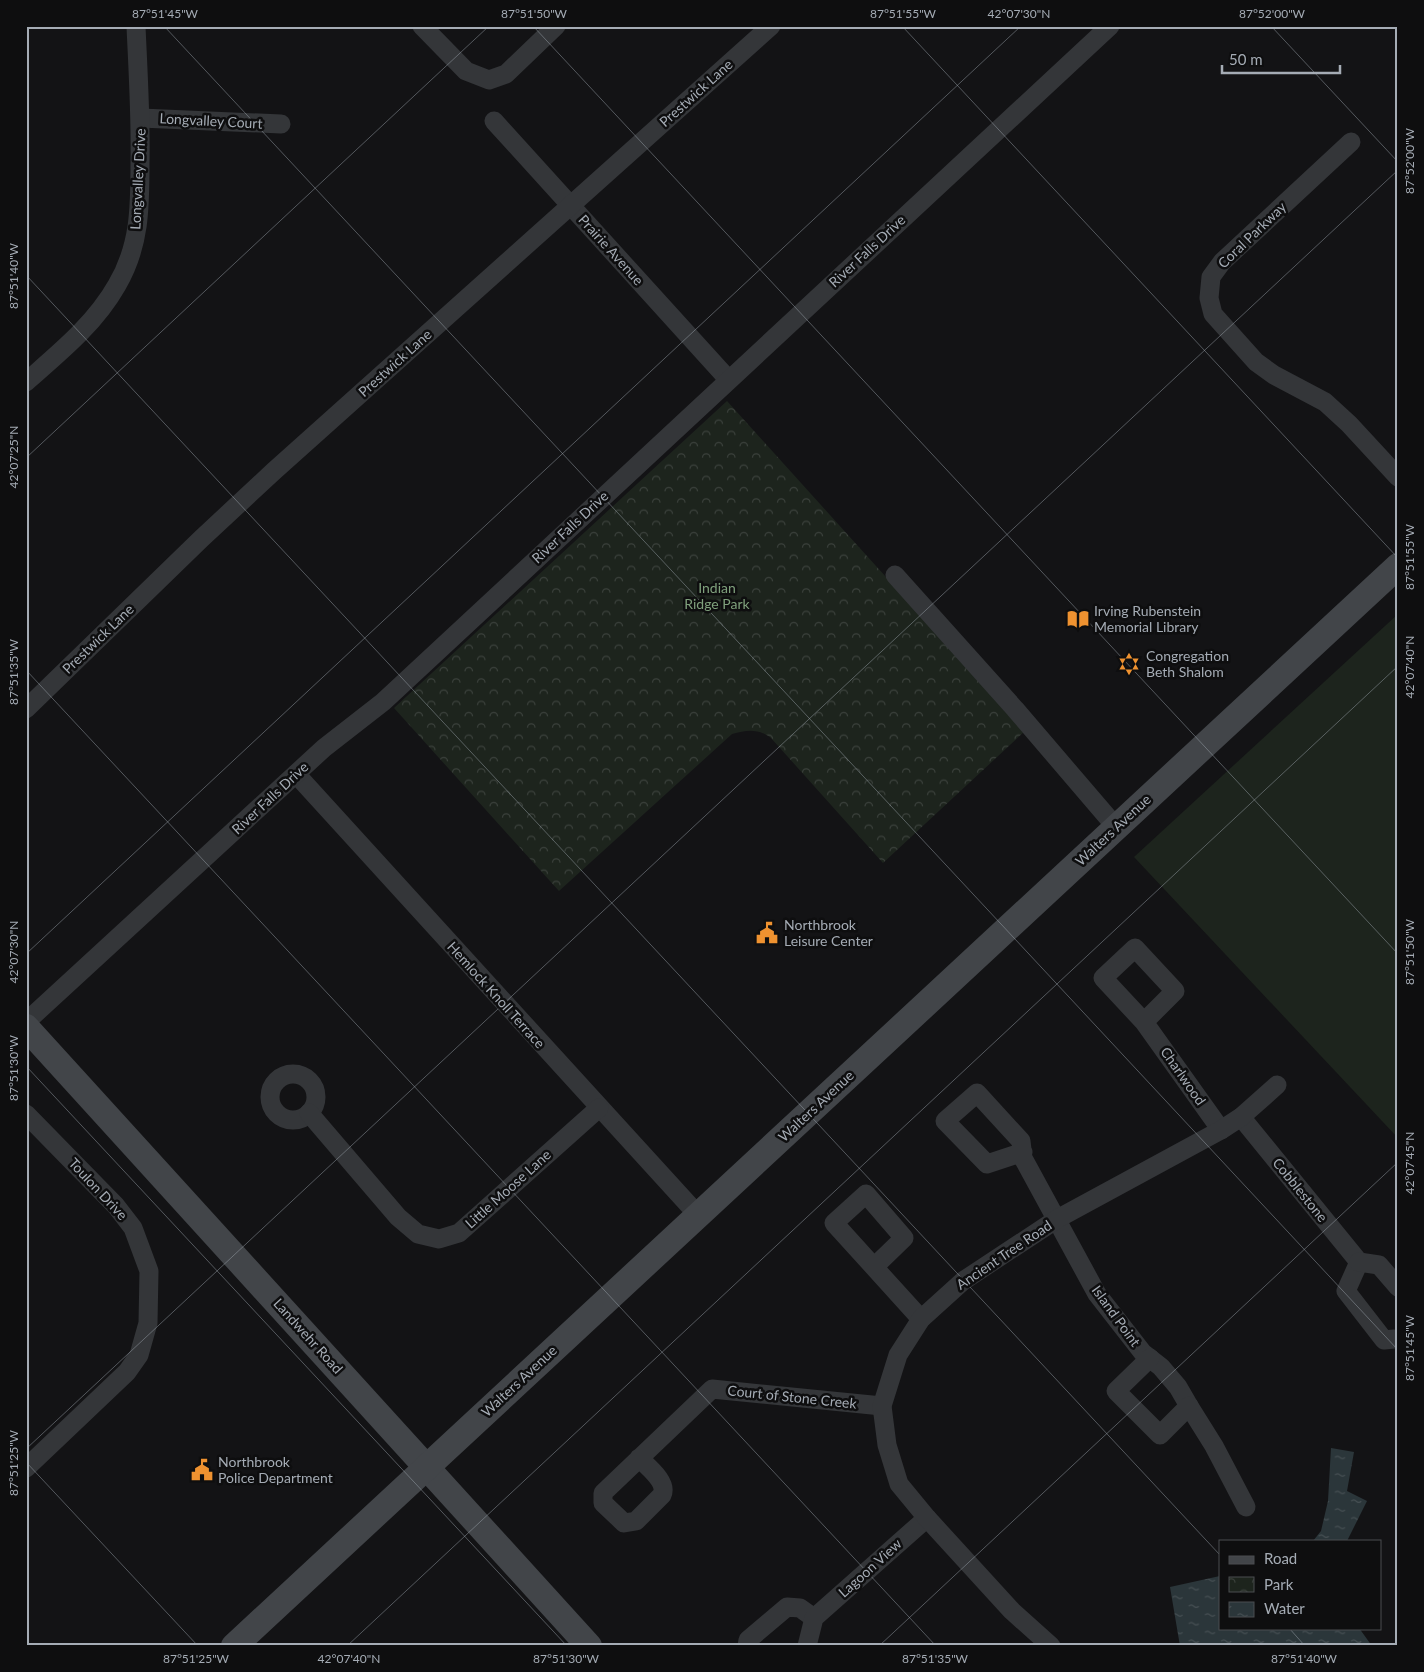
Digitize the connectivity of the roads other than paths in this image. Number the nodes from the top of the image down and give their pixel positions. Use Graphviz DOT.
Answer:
graph roads {
  1 [pos="136,26"];
  2 [pos="422,26"];
  3 [pos="556,26"];
  4 [pos="772,26"];
  5 [pos="1110,26"];
  6 [pos="141,118"];
  7 [pos="494,121"];
  8 [pos="281,124"];
  9 [pos="1351,142"];
  10 [pos="570,205"];
  11 [pos="728,380"];
  12 [pos="26,382"];
  13 [pos="1398,477"];
  14 [pos="1398,566"];
  15 [pos="895,575"];
  16 [pos="26,709"];
  17 [pos="296,774"];
  18 [pos="1116,827"];
  19 [pos="26,1022"];
  20 [pos="1144,1022"];
  21 [pos="26,1027"];
  22 [pos="1277,1085"];
  23 [pos="599,1108"];
  24 [pos="309,1113"];
  25 [pos="26,1114"];
  26 [pos="1241,1117"];
  27 [pos="1221,1130"];
  28 [pos="1022,1152"];
  29 [pos="698,1215"];
  30 [pos="1057,1219"];
  31 [pos="1359,1262"];
  32 [pos="874,1267"];
  33 [pos="1398,1288"];
  34 [pos="921,1320"];
  35 [pos="1397,1340"];
  36 [pos="1150,1358"];
  37 [pos="882,1406"];
  38 [pos="1188,1406"];
  39 [pos="639,1458"];
  40 [pos="427,1467"];
  41 [pos="26,1468"];
  42 [pos="1246,1507"];
  43 [pos="927,1518"];
  44 [pos="814,1618"];
  45 [pos="234,1646"];
  46 [pos="589,1646"];
  47 [pos="747,1646"];
  48 [pos="807,1646"];
  49 [pos="1051,1646"];
  1 -- 6 [label="street, Longvalley Drive"];
  2 -- 3 [label="street"];
  4 -- 10 [label="street, Prestwick Lane"];
  5 -- 11 [label="street, River Falls Drive"];
  6 -- 8 [label="street, Longvalley Court"];
  6 -- 12 [label="street, Longvalley Drive"];
  7 -- 10 [label="street, Prairie Avenue"];
  9 -- 13 [label="street, Coral Parkway"];
  10 -- 11 [label="street, Prairie Avenue"];
  10 -- 16 [label="street, Prestwick Lane"];
  11 -- 17 [label="street, River Falls Drive"];
  14 -- 18 [label="main road, Walters Avenue"];
  15 -- 18 [label="street"];
  17 -- 19 [label="street, River Falls Drive"];
  17 -- 23 [label="street, Hemlock Knoll Terrace"];
  18 -- 29 [label="main road, Walters Avenue"];
  20 -- 27 [label="street, Charlwood"];
  21 -- 40 [label="main road, Landwehr Road"];
  22 -- 26 [label="street, Ancient Tree Road"];
  23 -- 24 [label="street, Little Moose Lane"];
  23 -- 29 [label="street, Hemlock Knoll Terrace"];
  25 -- 41 [label="street, Toulon Drive"];
  26 -- 27 [label="street, Ancient Tree Road"];
  26 -- 31 [label="street, Cobblestone"];
  27 -- 30 [label="street, Ancient Tree Road"];
  28 -- 30 [label="street, Island Point"];
  29 -- 40 [label="main road, Walters Avenue"];
  30 -- 34 [label="street, Ancient Tree Road"];
  30 -- 36 [label="street, Island Point"];
  31 -- 33 [label="street"];
  31 -- 35 [label="street"];
  32 -- 34 [label="street"];
  34 -- 37 [label="street, Ancient Tree Road"];
  36 -- 38 [label="street, Island Point"];
  36 -- 38 [label="street, Island Point"];
  37 -- 39 [label="street, Court of Stone Creek"];
  37 -- 43 [label="street, Ancient Tree Road"];
  38 -- 42 [label="street, Island Point"];
  40 -- 45 [label="main road, Walters Avenue"];
  40 -- 46 [label="main road, Landwehr Road"];
  43 -- 44 [label="street, Lagoon View"];
  43 -- 49 [label="street, Ancient Tree Road"];
  44 -- 47 [label="street"];
  44 -- 48 [label="street"];
}
